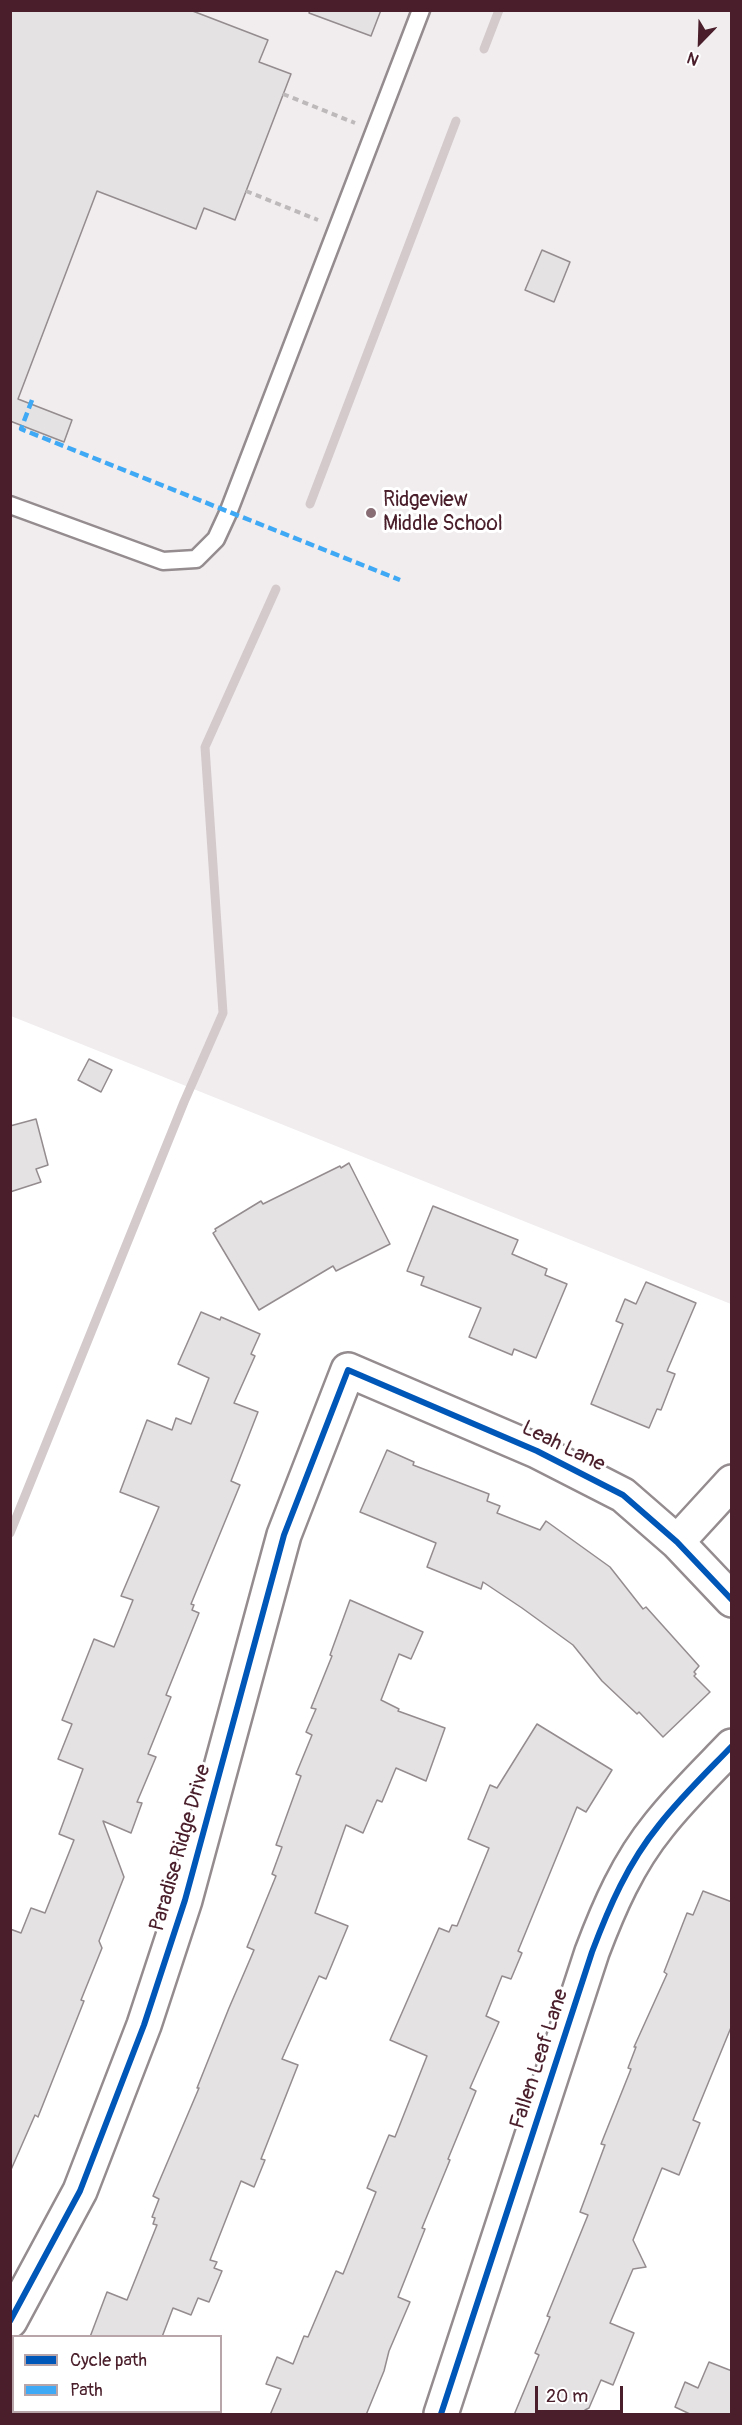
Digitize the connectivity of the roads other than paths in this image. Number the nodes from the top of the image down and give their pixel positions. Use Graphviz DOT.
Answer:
graph roads {
  1 [pos="421,10"];
  2 [pos="10,505"];
  3 [pos="348,1370"];
  4 [pos="732,1482"];
  5 [pos="677,1542"];
  6 [pos="732,1600"];
  7 [pos="732,1746"];
  8 [pos="10,2321"];
  9 [pos="441,2415"];
  1 -- 2 [label="lane"];
  3 -- 5 [label="street, Leah Lane"];
  3 -- 8 [label="street, Paradise Ridge Drive"];
  4 -- 5 [label="street"];
  5 -- 6 [label="street, Leah Lane"];
  7 -- 9 [label="street, Fallen Leaf Lane"];
}
